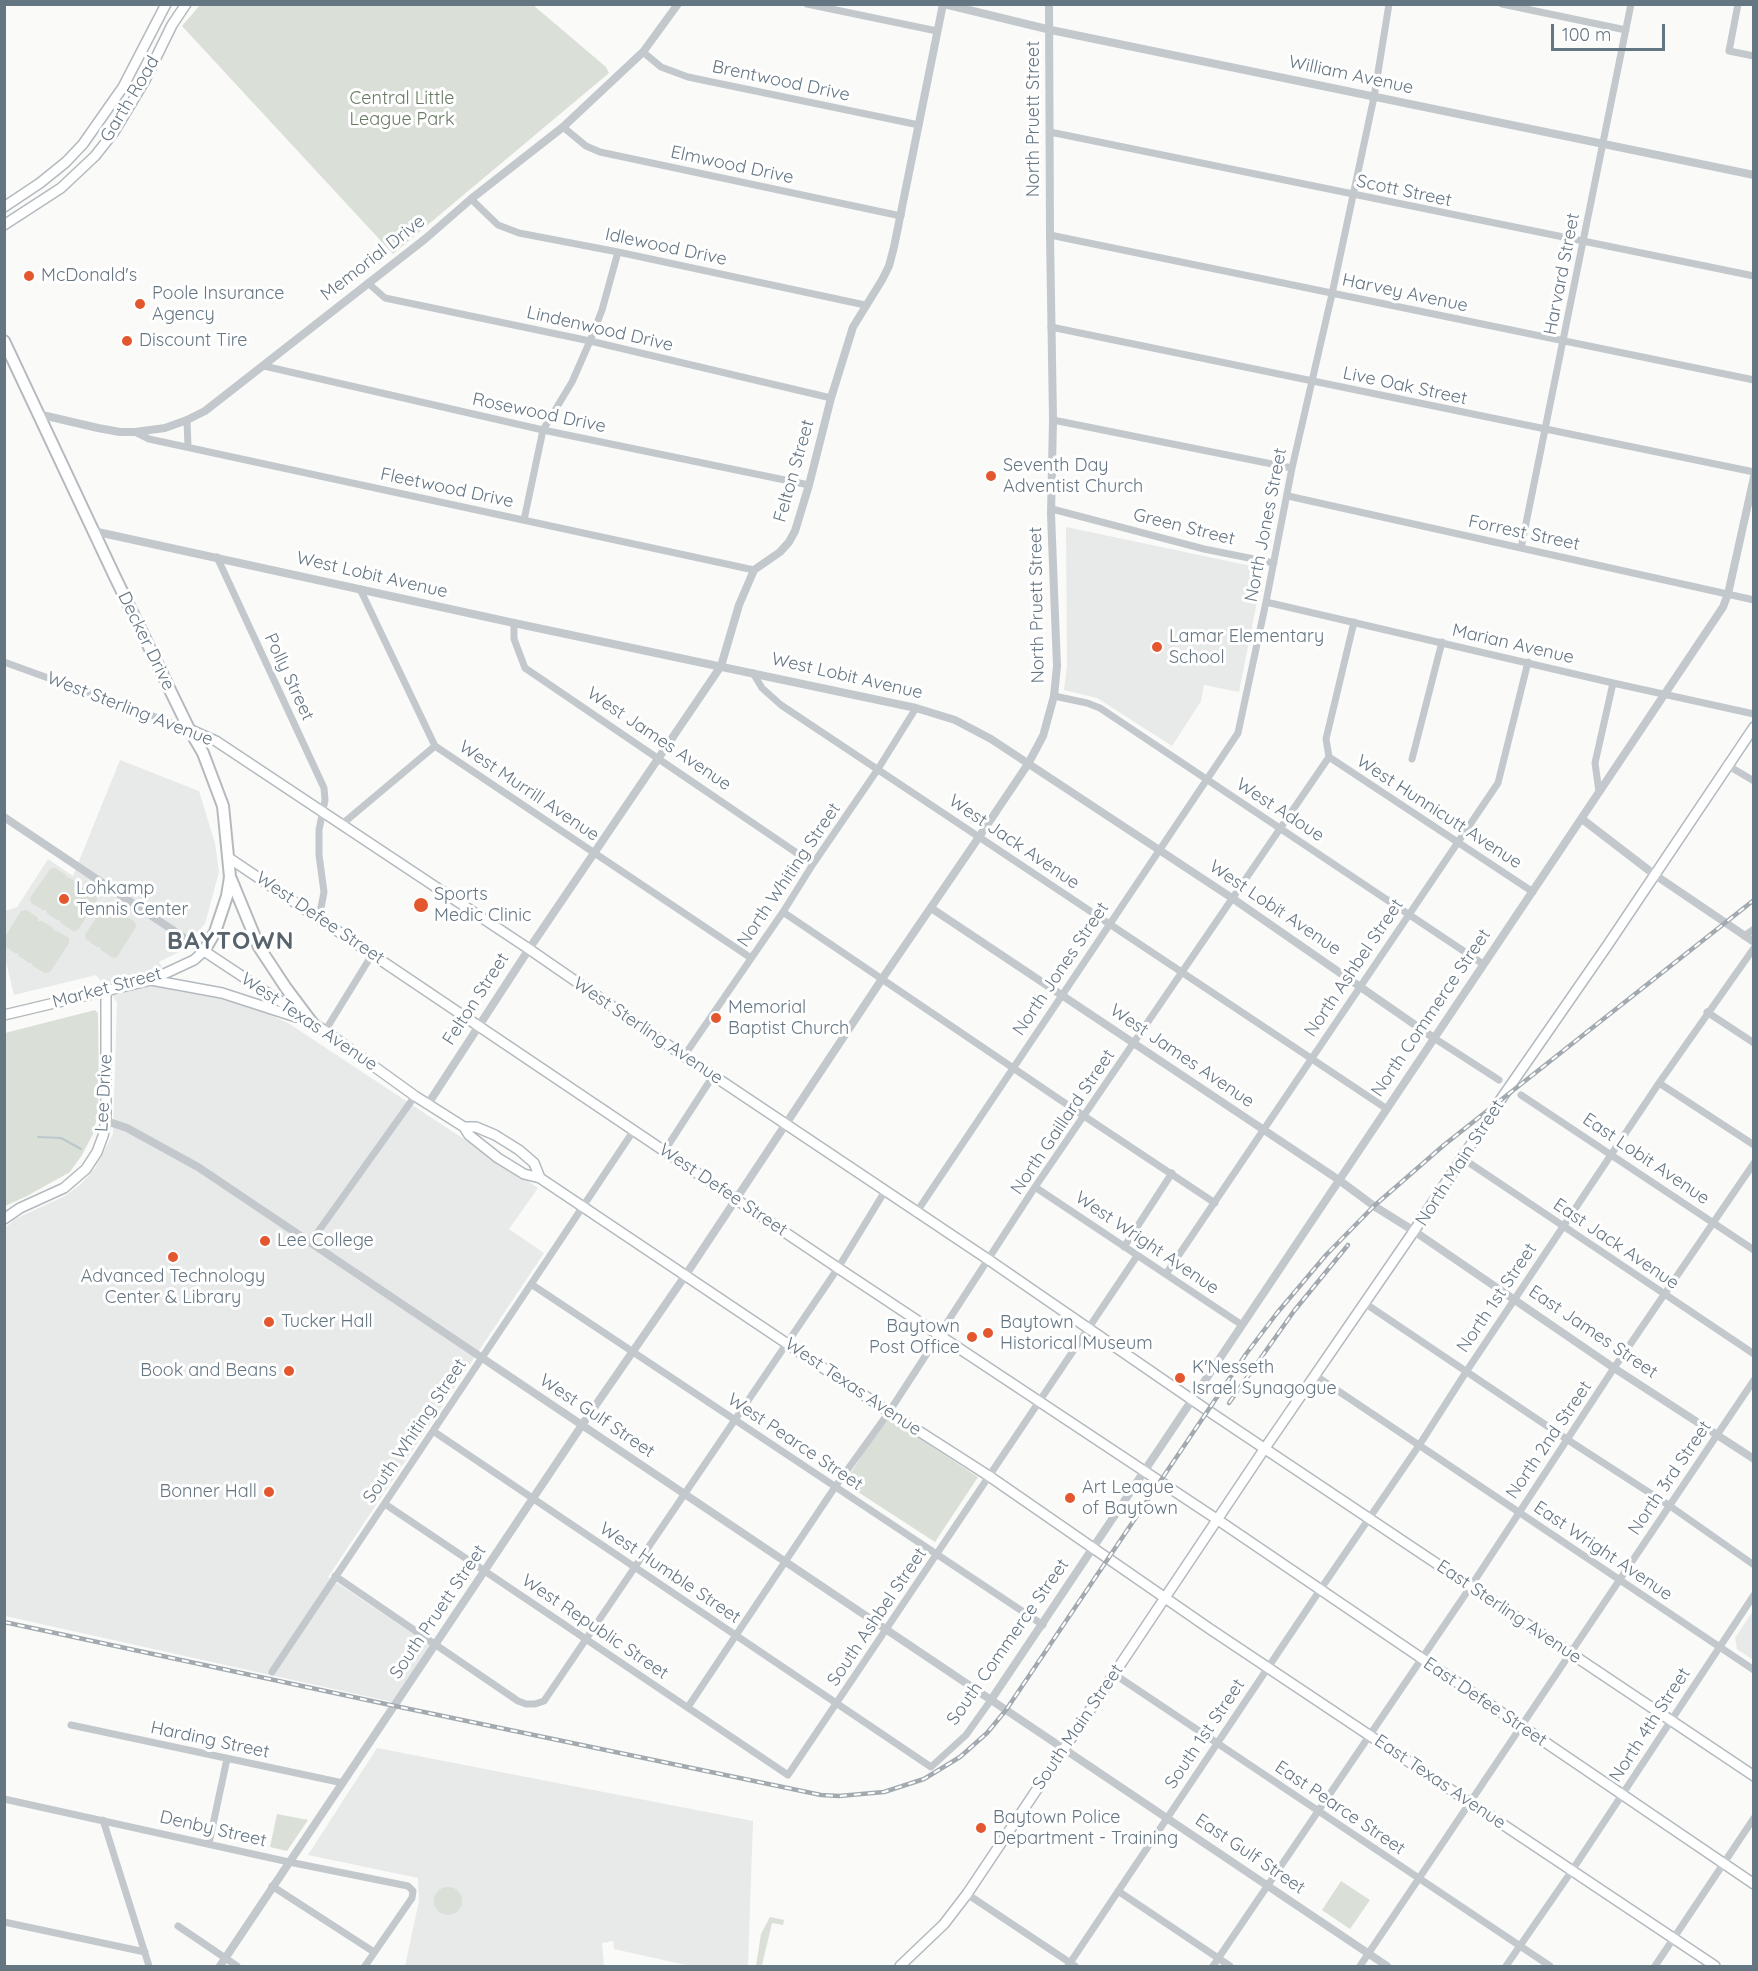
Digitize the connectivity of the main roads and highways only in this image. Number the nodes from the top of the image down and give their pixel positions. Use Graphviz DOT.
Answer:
graph roads {
  1 [pos="166,4"];
  2 [pos="186,4"];
  3 [pos="158,18"];
  4 [pos="172,25"];
  5 [pos="111,105"];
  6 [pos="126,115"];
  7 [pos="4,207"];
  8 [pos="4,225"];
  9 [pos="4,341"];
  10 [pos="1754,727"];
  11 [pos="189,729"];
  12 [pos="229,858"];
  13 [pos="230,877"];
  14 [pos="204,951"];
  15 [pos="151,980"];
  16 [pos="106,990"];
  17 [pos="4,1015"];
  18 [pos="313,1024"];
  19 [pos="464,1127"];
  20 [pos="540,1178"];
  21 [pos="4,1219"];
  22 [pos="1265,1448"];
  23 [pos="1218,1520"];
  24 [pos="1165,1598"];
  25 [pos="1754,1776"];
  26 [pos="1754,1884"];
  27 [pos="900,1966"];
  28 [pos="1715,1966"];
  1 -- 3 [label="main road, Garth Road"];
  2 -- 4 [label="main road, Garth Road"];
  3 -- 4 [label="main road"];
  3 -- 5 [label="main road, Garth Road"];
  4 -- 6 [label="main road, Garth Road"];
  5 -- 6 [label="main road"];
  5 -- 7 [label="main road, Garth Road"];
  6 -- 8 [label="main road, Garth Road"];
  9 -- 11 [label="main road, Decker Drive"];
  10 -- 22 [label="main road, North Main Street"];
  11 -- 12 [label="main road, Decker Drive"];
  11 -- 22 [label="main road, West Sterling Avenue"];
  12 -- 13 [label="main road, Decker Drive"];
  12 -- 23 [label="main road, West Defee Street"];
  13 -- 14 [label="main road, Decker Drive"];
  13 -- 18 [label="main road"];
  14 -- 15 [label="main road, Market Street"];
  14 -- 18 [label="main road, West Texas Avenue"];
  15 -- 16 [label="main road, Market Street"];
  15 -- 18 [label="main road"];
  16 -- 17 [label="main road, Market Street"];
  16 -- 21 [label="main road, Lee Drive"];
  18 -- 19 [label="main road, West Texas Avenue"];
  19 -- 20 [label="main road, West Texas Avenue"];
  19 -- 20 [label="main road, West Texas Avenue"];
  20 -- 24 [label="main road, West Texas Avenue"];
  22 -- 23 [label="main road, North Main Street"];
  22 -- 25 [label="main road, East Sterling Avenue"];
  23 -- 24 [label="main road, North Main Street"];
  23 -- 26 [label="main road, East Defee Street"];
  24 -- 27 [label="main road, South Main Street"];
  24 -- 28 [label="main road, East Texas Avenue"];
}
